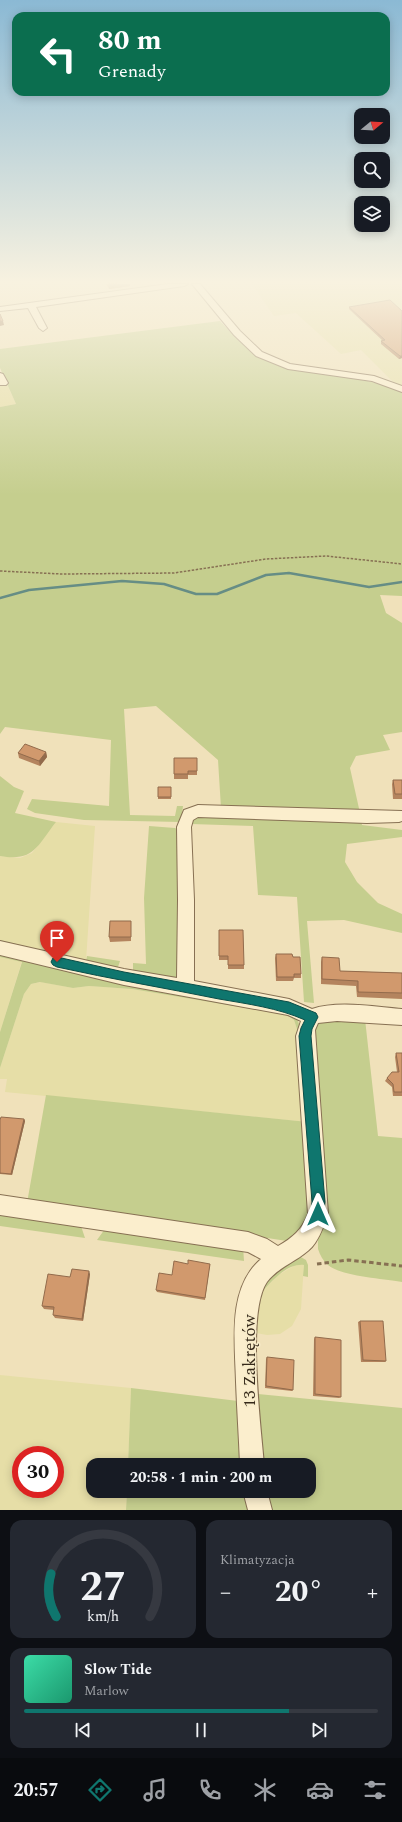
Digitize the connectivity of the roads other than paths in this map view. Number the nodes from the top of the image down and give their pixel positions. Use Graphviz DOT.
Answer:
graph roads {
  1 [pos="260,354"];
  2 [pos="402,389"];
  3 [pos="399,816"];
  4 [pos="0,948"];
  5 [pos="185,987"];
  6 [pos="312,1017"];
  7 [pos="402,1017"];
  8 [pos="0,1205"];
  9 [pos="278,1259"];
  10 [pos="252,1458"];
  11 [pos="257,1498"];
  12 [pos="260,1510"];
  1 -- 2 [label="street"];
  3 -- 5 [label="street"];
  4 -- 5 [label="street"];
  5 -- 6 [label="street"];
  6 -- 7 [label="street"];
  6 -- 9 [label="street, 13 Zakrętów"];
  8 -- 9 [label="street"];
  9 -- 10 [label="street, 13 Zakrętów"];
  11 -- 12 [label="street"];
}
